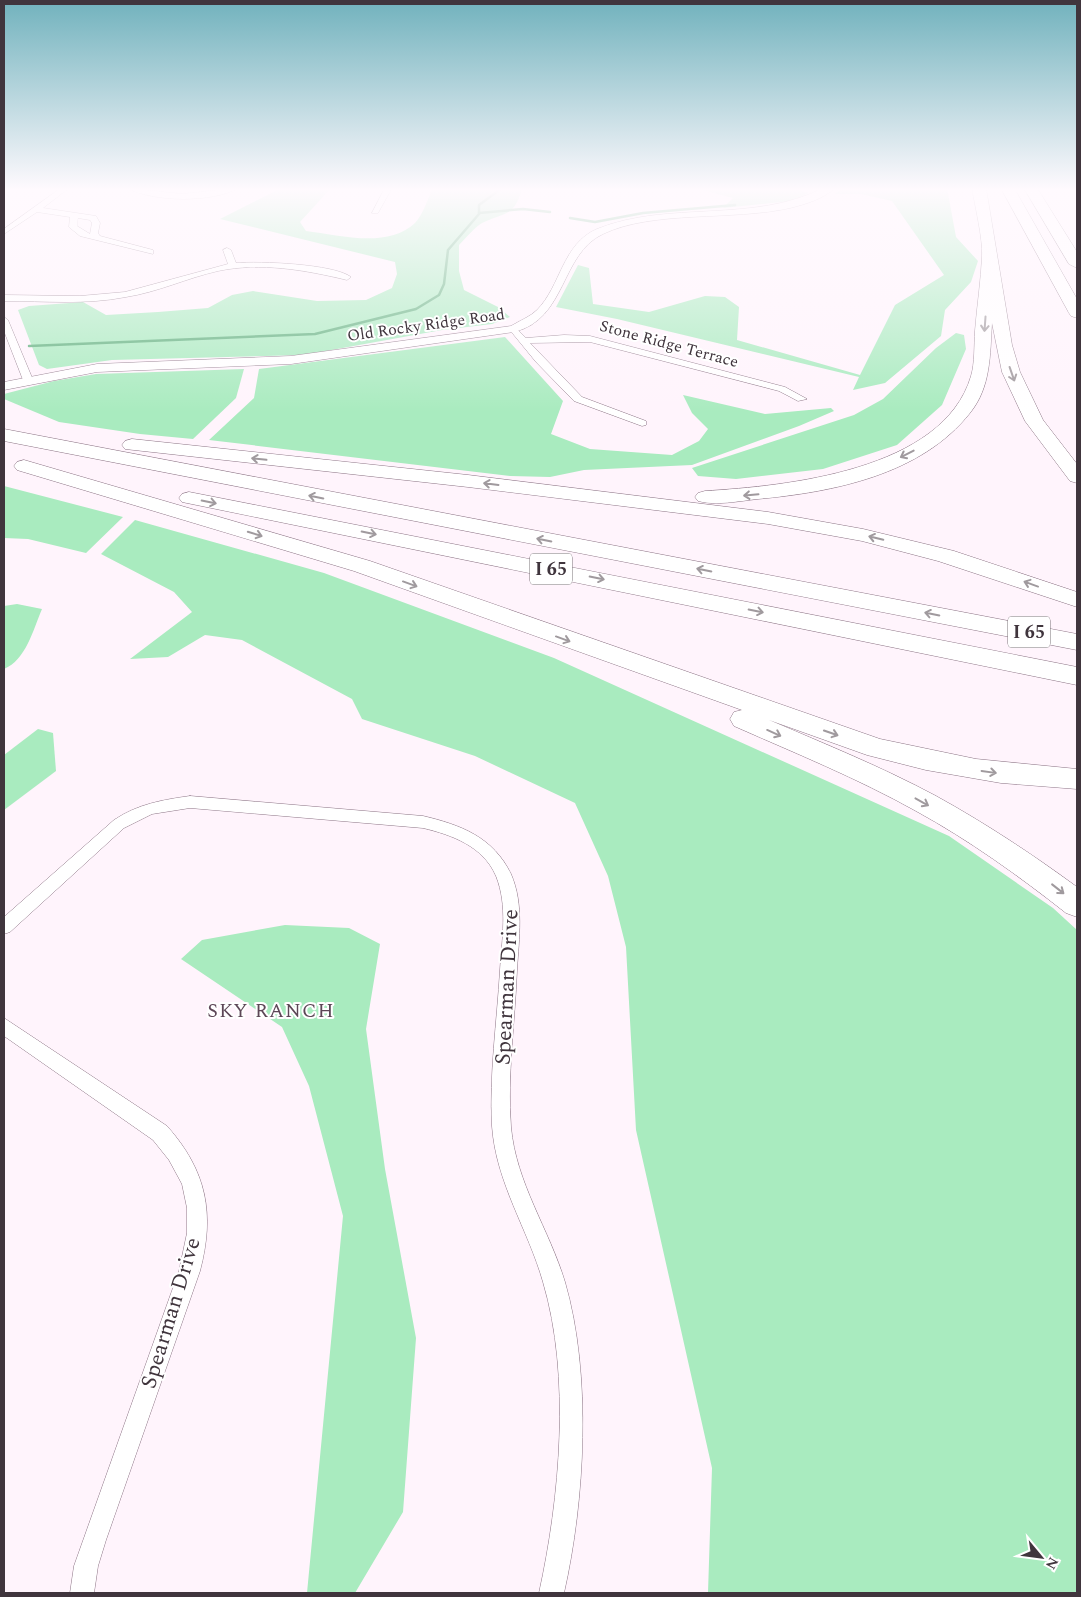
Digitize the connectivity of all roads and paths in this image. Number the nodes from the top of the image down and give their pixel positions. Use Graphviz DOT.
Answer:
graph roads {
  1 [pos="232,263"];
  2 [pos="570,263"];
  3 [pos="990,263"];
  4 [pos="991,263"];
  5 [pos="1049,263"];
  6 [pos="233,266"];
  7 [pos="347,277"];
  8 [pos="4,298"];
  9 [pos="1077,313"];
  10 [pos="4,320"];
  11 [pos="514,329"];
  12 [pos="526,341"];
  13 [pos="28,380"];
  14 [pos="4,386"];
  15 [pos="802,399"];
  16 [pos="642,423"];
  17 [pos="4,429"];
  18 [pos="4,435"];
  19 [pos="14,464"];
  20 [pos="1077,477"];
  21 [pos="539,490"];
  22 [pos="1077,600"];
  23 [pos="1077,642"];
  24 [pos="620,659"];
  25 [pos="1077,676"];
  26 [pos="1077,779"];
  27 [pos="1077,904"];
  28 [pos="4,927"];
  29 [pos="4,1026"];
  30 [pos="82,1593"];
  31 [pos="552,1593"];
  1 -- 6 [label="street"];
  2 -- 11 [label="street, Old Rocky Ridge Road"];
  3 -- 21 [label="highway, one-way"];
  4 -- 20 [label="highway, one-way"];
  5 -- 9 [label="highway"];
  6 -- 7 [label="street"];
  6 -- 8 [label="street"];
  10 -- 13 [label="street"];
  11 -- 12 [label="street"];
  11 -- 13 [label="street, Old Rocky Ridge Road"];
  12 -- 15 [label="street, Stone Ridge Terrace"];
  12 -- 16 [label="street"];
  13 -- 14 [label="street, Old Rocky Ridge Road"];
  21 -- 17 [label="highway, one-way"];
  23 -- 18 [label="highway, I 65, one-way"];
  19 -- 24 [label="highway, one-way"];
  19 -- 25 [label="highway, I 65, one-way"];
  22 -- 21 [label="highway, one-way"];
  24 -- 26 [label="highway, one-way"];
  24 -- 27 [label="highway, one-way"];
  28 -- 31 [label="street, Spearman Drive"];
  29 -- 30 [label="street, Spearman Drive"];
}
